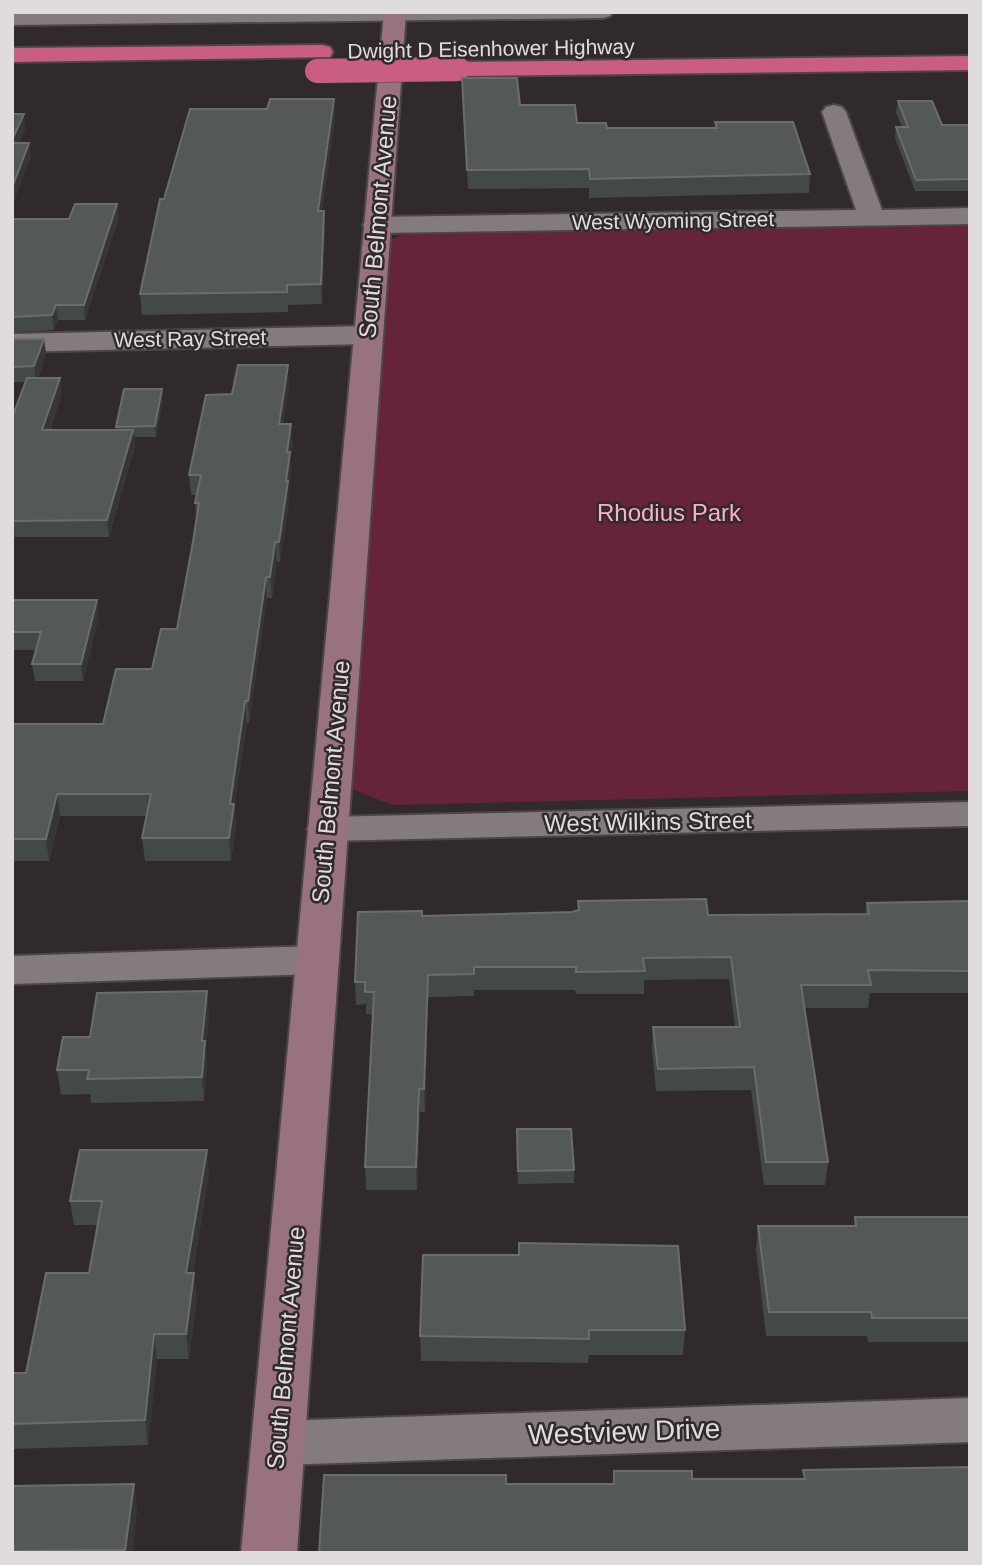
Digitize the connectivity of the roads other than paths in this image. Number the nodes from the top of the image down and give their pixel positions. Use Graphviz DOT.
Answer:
graph roads {
  1 [pos="603,12"];
  2 [pos="395,13"];
  3 [pos="12,19"];
  4 [pos="970,43"];
  5 [pos="12,55"];
  6 [pos="458,60"];
  7 [pos="319,62"];
  8 [pos="970,65"];
  9 [pos="12,76"];
  10 [pos="834,112"];
  11 [pos="970,216"];
  12 [pos="872,218"];
  13 [pos="376,225"];
  14 [pos="368,335"];
  15 [pos="12,343"];
  16 [pos="970,814"];
  17 [pos="327,830"];
  18 [pos="317,960"];
  19 [pos="12,970"];
  20 [pos="970,1420"];
  21 [pos="279,1443"];
  22 [pos="269,1553"];
  1 -- 2 [label="street"];
  2 -- 3 [label="street"];
  2 -- 13 [label="main road, South Belmont Avenue"];
  4 -- 6 [label="highway, Dwight D Eisenhower Highway"];
  5 -- 7 [label="highway, Dwight D Eisenhower Highway"];
  6 -- 7 [label="highway, Dwight D Eisenhower Highway, bridge"];
  6 -- 8 [label="highway, Dwight D Eisenhower Highway"];
  7 -- 9 [label="highway, Dwight D Eisenhower Highway"];
  10 -- 12 [label="street"];
  11 -- 12 [label="street, West Wyoming Street"];
  12 -- 13 [label="street, West Wyoming Street"];
  13 -- 14 [label="main road, South Belmont Avenue"];
  14 -- 15 [label="street, West Ray Street"];
  14 -- 17 [label="main road, South Belmont Avenue"];
  16 -- 17 [label="street, West Wilkins Street"];
  17 -- 18 [label="main road, South Belmont Avenue"];
  18 -- 19 [label="street"];
  18 -- 21 [label="main road, South Belmont Avenue"];
  20 -- 21 [label="street, Westview Drive"];
  21 -- 22 [label="main road, South Belmont Avenue"];
}
